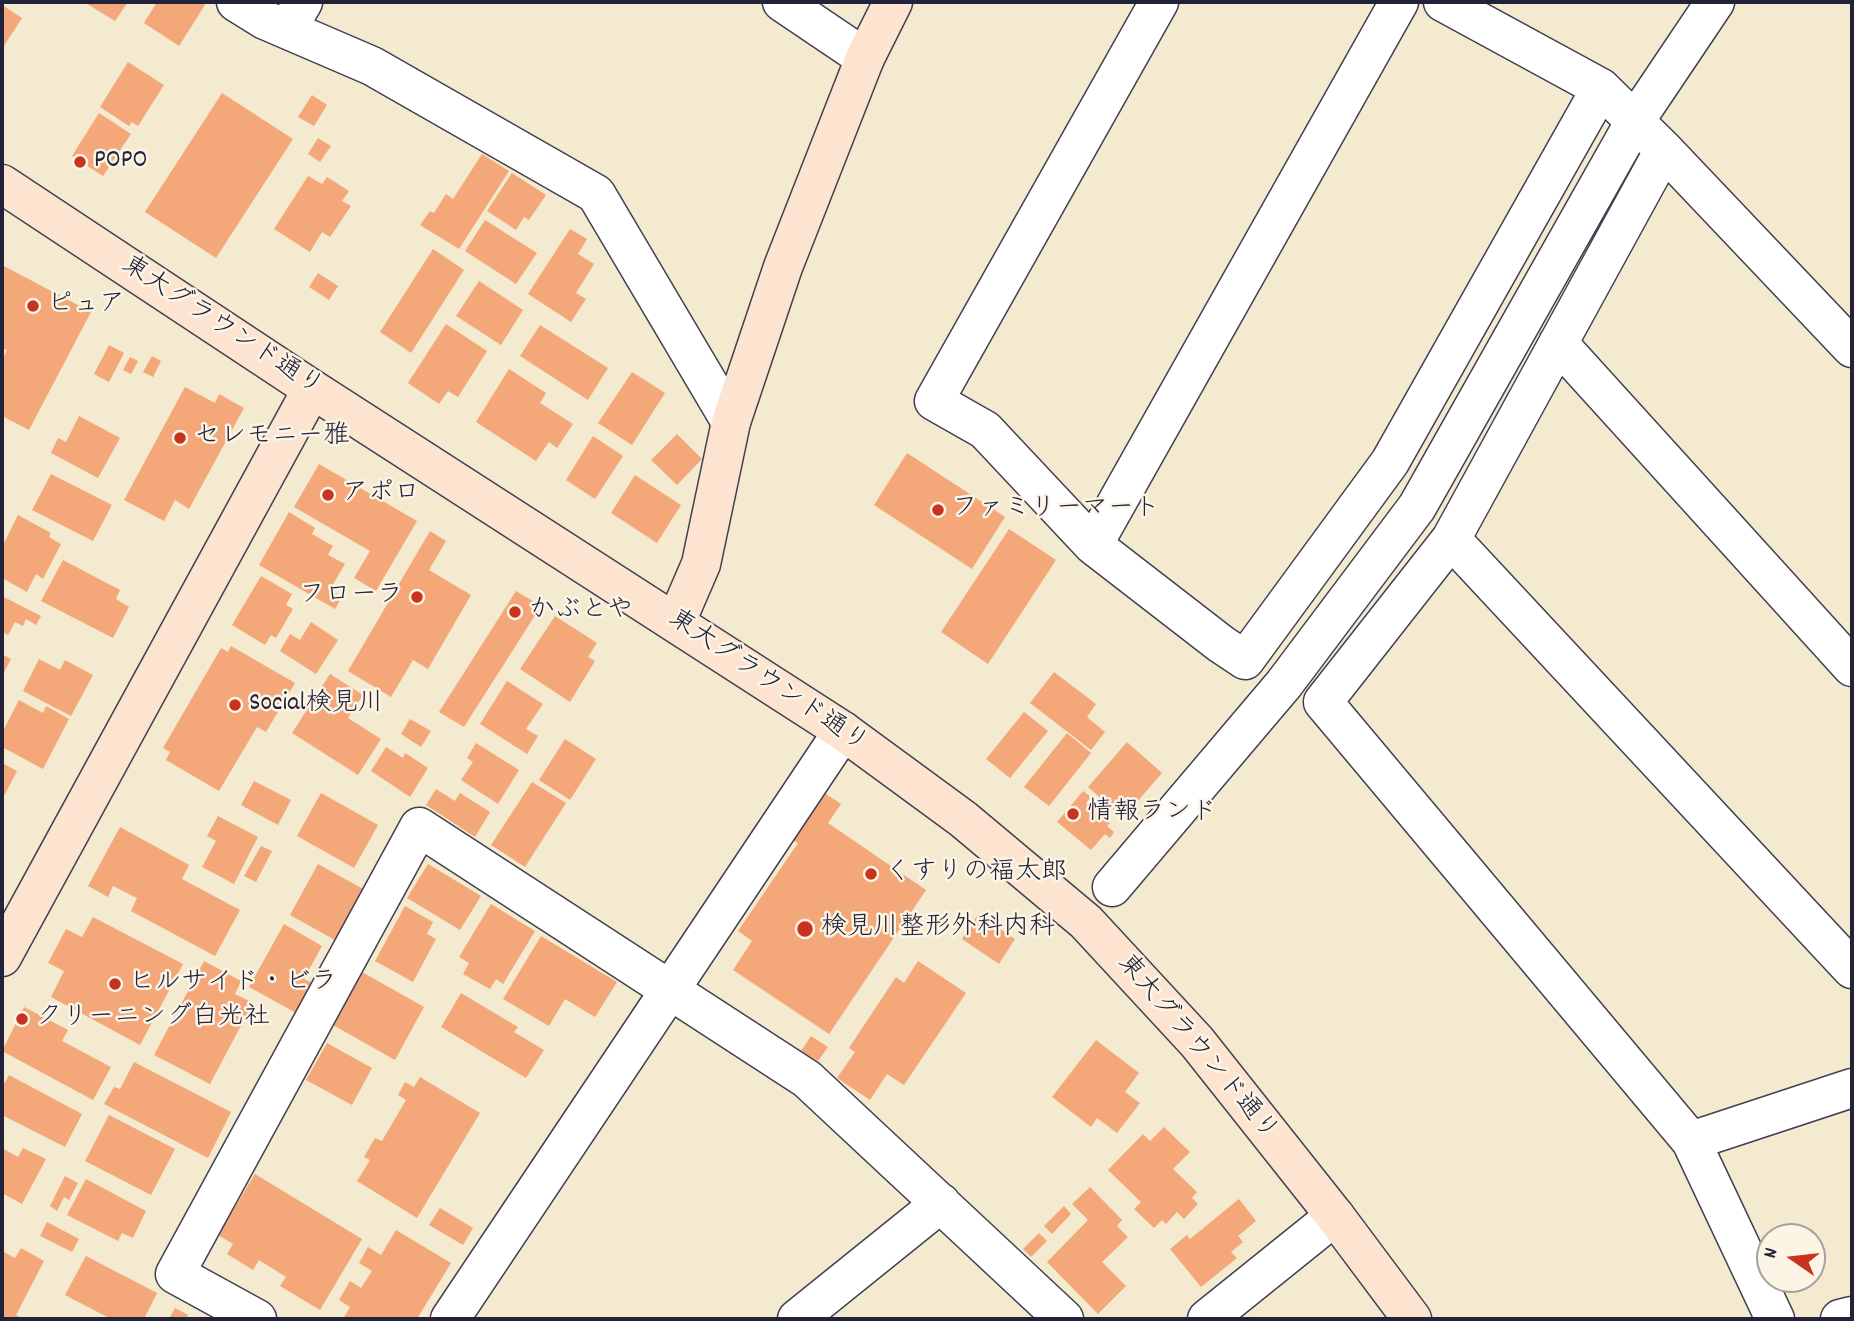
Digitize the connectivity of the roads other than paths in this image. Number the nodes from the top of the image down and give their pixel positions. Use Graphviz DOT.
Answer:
graph roads {
  1 [pos="236,2"];
  2 [pos="782,2"];
  3 [pos="893,2"];
  4 [pos="1159,2"];
  5 [pos="1399,2"];
  6 [pos="1443,2"];
  7 [pos="1715,2"];
  8 [pos="295,15"];
  9 [pos="865,58"];
  10 [pos="1601,88"];
  11 [pos="1635,121"];
  12 [pos="1664,150"];
  13 [pos="2,184"];
  14 [pos="1558,343"];
  15 [pos="1852,348"];
  16 [pos="312,389"];
  17 [pos="731,422"];
  18 [pos="1451,539"];
  19 [pos="1093,545"];
  20 [pos="676,622"];
  21 [pos="1852,667"];
  22 [pos="843,731"];
  23 [pos="1112,887"];
  24 [pos="2,957"];
  25 [pos="1852,969"];
  26 [pos="669,990"];
  27 [pos="1852,1088"];
  28 [pos="1691,1141"];
  29 [pos="941,1203"];
  30 [pos="1335,1216"];
  31 [pos="1852,1316"];
  32 [pos="257,1319"];
  33 [pos="450,1319"];
  34 [pos="797,1319"];
  35 [pos="1064,1319"];
  36 [pos="1207,1319"];
  37 [pos="1412,1319"];
  38 [pos="1775,1319"];
  39 [pos="1840,1319"];
  1 -- 8 [label="street"];
  2 -- 9 [label="street"];
  3 -- 9 [label="street"];
  4 -- 19 [label="street"];
  5 -- 19 [label="street"];
  6 -- 10 [label="street"];
  7 -- 11 [label="street"];
  8 -- 17 [label="street"];
  9 -- 17 [label="street"];
  10 -- 11 [label="street"];
  10 -- 19 [label="street"];
  11 -- 12 [label="street"];
  11 -- 23 [label="street"];
  12 -- 14 [label="street"];
  12 -- 15 [label="street"];
  13 -- 16 [label="street, 東大グラウンド通り"];
  14 -- 18 [label="street"];
  14 -- 21 [label="street"];
  16 -- 20 [label="street, 東大グラウンド通り"];
  16 -- 24 [label="street"];
  17 -- 20 [label="street"];
  18 -- 25 [label="street"];
  18 -- 28 [label="street"];
  20 -- 22 [label="street, 東大グラウンド通り"];
  22 -- 26 [label="street"];
  22 -- 30 [label="street, 東大グラウンド通り"];
  26 -- 29 [label="street"];
  26 -- 32 [label="street"];
  26 -- 33 [label="street"];
  27 -- 28 [label="street"];
  28 -- 38 [label="street"];
  29 -- 34 [label="street"];
  29 -- 35 [label="street"];
  30 -- 36 [label="street"];
  30 -- 37 [label="street, 東大グラウンド通り"];
  31 -- 39 [label="street"];
}
